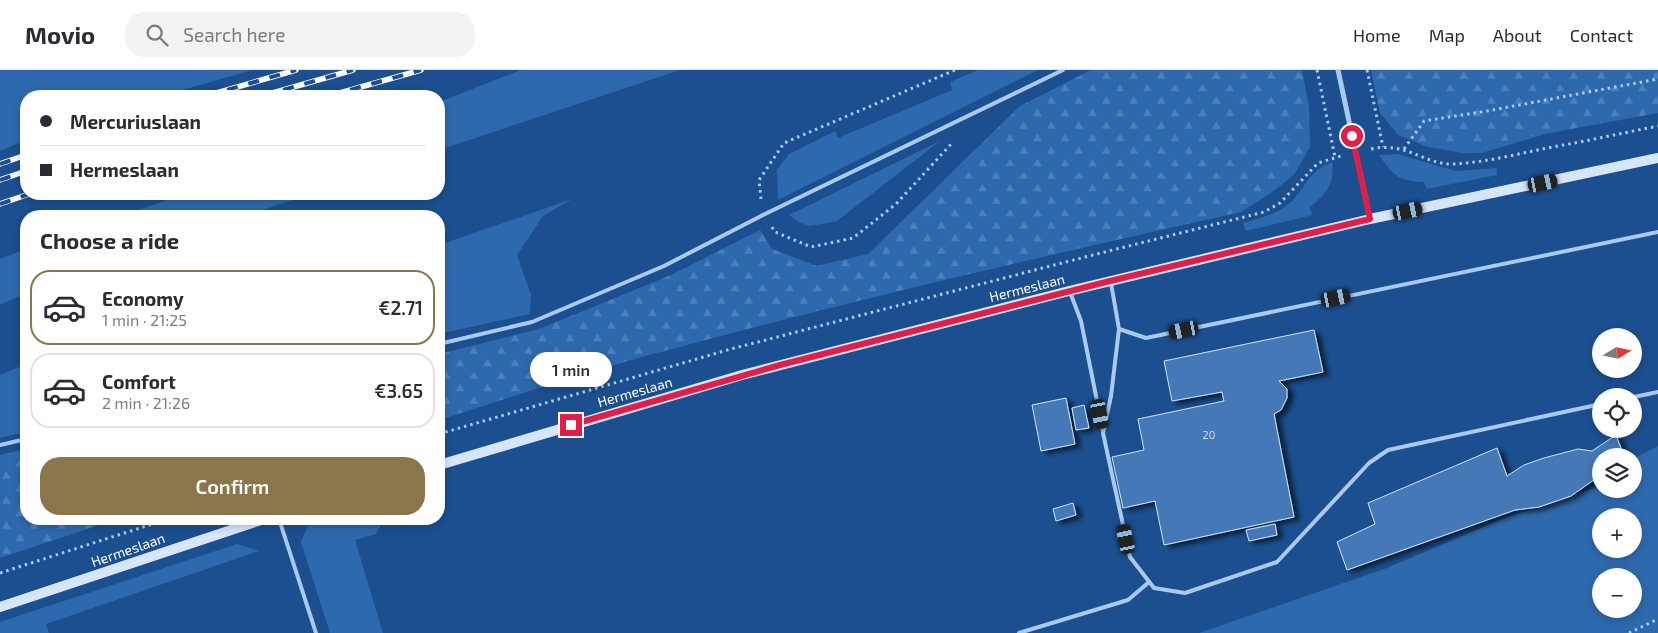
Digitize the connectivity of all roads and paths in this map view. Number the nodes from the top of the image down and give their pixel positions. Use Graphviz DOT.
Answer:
graph roads {
  1 [pos="1063,70"];
  2 [pos="1317,70"];
  3 [pos="1338,70"];
  4 [pos="1367,70"];
  5 [pos="1658,79"];
  6 [pos="1658,126"];
  7 [pos="1404,149"];
  8 [pos="1658,158"];
  9 [pos="1370,219"];
  10 [pos="1658,232"];
  11 [pos="1085,257"];
  12 [pos="1087,263"];
  13 [pos="1110,281"];
  14 [pos="1069,291"];
  15 [pos="1120,329"];
  16 [pos="445,343"];
  17 [pos="1658,392"];
  18 [pos="1642,395"];
  19 [pos="1592,406"];
  20 [pos="445,432"];
  21 [pos="1103,433"];
  22 [pos="20,440"];
  23 [pos="0,445"];
  24 [pos="445,463"];
  25 [pos="149,525"];
  26 [pos="246,525"];
  27 [pos="281,525"];
  28 [pos="0,573"];
  29 [pos="1149,582"];
  30 [pos="0,607"];
  31 [pos="1658,619"];
  32 [pos="316,633"];
  33 [pos="1018,633"];
  34 [pos="1629,633"];
  1 -- 16 [label="lane"];
  2 -- 11 [label="path"];
  3 -- 9 [label="street"];
  4 -- 7 [label="path"];
  5 -- 7 [label="path"];
  6 -- 7 [label="path"];
  8 -- 9 [label="street, Hermeslaan"];
  9 -- 13 [label="street, Hermeslaan"];
  10 -- 15 [label="lane"];
  11 -- 12 [label="path"];
  11 -- 20 [label="path"];
  13 -- 14 [label="street, Hermeslaan"];
  13 -- 15 [label="lane"];
  14 -- 21 [label="lane"];
  14 -- 24 [label="street, Hermeslaan"];
  15 -- 21 [label="lane"];
  17 -- 18 [label="lane"];
  19 -- 29 [label="lane"];
  21 -- 29 [label="lane"];
  22 -- 23 [label="lane"];
  25 -- 28 [label="path"];
  26 -- 30 [label="street, Hermeslaan"];
  27 -- 32 [label="lane"];
  29 -- 33 [label="lane"];
  31 -- 34 [label="path"];
}
